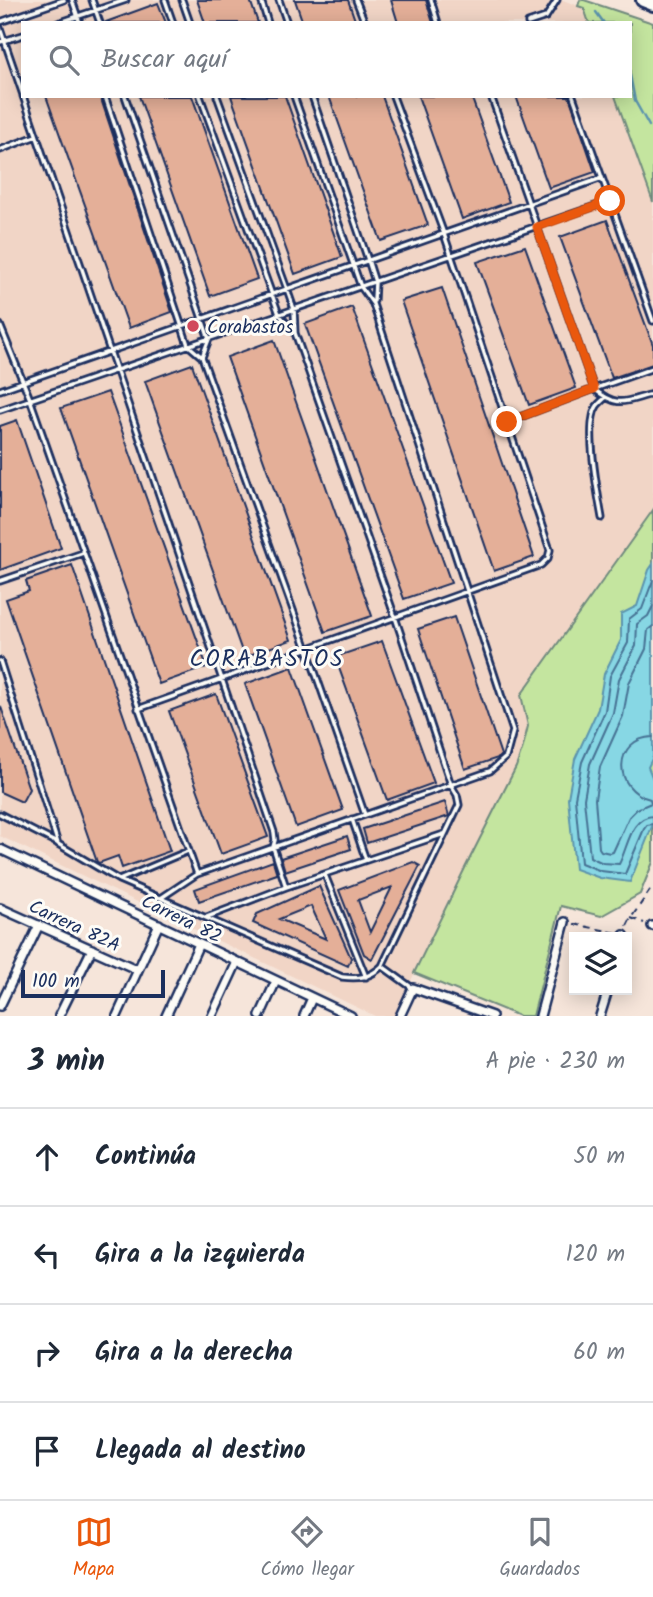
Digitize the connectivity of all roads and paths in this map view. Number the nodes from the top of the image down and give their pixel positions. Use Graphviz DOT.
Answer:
graph roads {
  1 [pos="64,0"];
  2 [pos="72,0"];
  3 [pos="92,0"];
  4 [pos="126,0"];
  5 [pos="165,0"];
  6 [pos="182,0"];
  7 [pos="261,0"];
  8 [pos="279,0"];
  9 [pos="356,0"];
  10 [pos="431,0"];
  11 [pos="557,0"];
  12 [pos="642,0"];
  13 [pos="653,4"];
  14 [pos="95,10"];
  15 [pos="78,16"];
  16 [pos="546,17"];
  17 [pos="64,21"];
  18 [pos="79,21"];
  19 [pos="99,21"];
  20 [pos="172,21"];
  21 [pos="189,21"];
  22 [pos="267,21"];
  23 [pos="285,21"];
  24 [pos="364,21"];
  25 [pos="437,21"];
  26 [pos="534,21"];
  27 [pos="547,21"];
  28 [pos="0,22"];
  29 [pos="0,28"];
  30 [pos="21,36"];
  31 [pos="2,42"];
  32 [pos="21,91"];
  33 [pos="24,98"];
  34 [pos="106,98"];
  35 [pos="126,98"];
  36 [pos="201,98"];
  37 [pos="218,98"];
  38 [pos="295,98"];
  39 [pos="313,98"];
  40 [pos="394,98"];
  41 [pos="492,98"];
  42 [pos="574,98"];
  43 [pos="37,136"];
  44 [pos="0,150"];
  45 [pos="602,178"];
  46 [pos="610,201"];
  47 [pos="528,204"];
  48 [pos="537,227"];
  49 [pos="444,234"];
  50 [pos="451,256"];
  51 [pos="369,260"];
  52 [pos="354,266"];
  53 [pos="374,282"];
  54 [pos="361,287"];
  55 [pos="288,289"];
  56 [pos="272,294"];
  57 [pos="373,303"];
  58 [pos="294,309"];
  59 [pos="279,314"];
  60 [pos="202,319"];
  61 [pos="653,321"];
  62 [pos="0,325"];
  63 [pos="183,326"];
  64 [pos="295,333"];
  65 [pos="209,339"];
  66 [pos="188,345"];
  67 [pos="110,352"];
  68 [pos="202,357"];
  69 [pos="653,368"];
  70 [pos="116,370"];
  71 [pos="23,382"];
  72 [pos="594,389"];
  73 [pos="0,390"];
  74 [pos="653,394"];
  75 [pos="605,398"];
  76 [pos="30,400"];
  77 [pos="0,410"];
  78 [pos="507,422"];
  79 [pos="601,518"];
  80 [pos="83,553"];
  81 [pos="0,581"];
  82 [pos="467,592"];
  83 [pos="395,617"];
  84 [pos="307,649"];
  85 [pos="0,661"];
  86 [pos="222,679"];
  87 [pos="138,709"];
  88 [pos="451,785"];
  89 [pos="0,814"];
  90 [pos="365,815"];
  91 [pos="352,819"];
  92 [pos="446,833"];
  93 [pos="58,844"];
  94 [pos="273,847"];
  95 [pos="0,849"];
  96 [pos="189,851"];
  97 [pos="366,860"];
  98 [pos="197,874"];
  99 [pos="325,874"];
  100 [pos="119,880"];
  101 [pos="653,886"];
  102 [pos="286,887"];
  103 [pos="161,898"];
  104 [pos="0,908"];
  105 [pos="205,917"];
  106 [pos="631,918"];
  107 [pos="565,922"];
  108 [pos="159,924"];
  109 [pos="39,925"];
  110 [pos="652,926"];
  111 [pos="606,932"];
  112 [pos="625,932"];
  113 [pos="198,944"];
  114 [pos="92,949"];
  115 [pos="237,962"];
  116 [pos="382,967"];
  117 [pos="138,970"];
  118 [pos="366,976"];
  119 [pos="276,981"];
  120 [pos="411,986"];
  121 [pos="606,995"];
  122 [pos="312,998"];
  123 [pos="0,1006"];
  124 [pos="62,1015"];
  125 [pos="117,1016"];
  126 [pos="166,1016"];
  127 [pos="212,1016"];
  128 [pos="260,1016"];
  129 [pos="304,1016"];
  130 [pos="351,1016"];
  131 [pos="400,1016"];
  132 [pos="492,1016"];
  133 [pos="540,1016"];
  134 [pos="600,1016"];
  1 -- 28 [label="lane"];
  2 -- 15 [label="lane"];
  3 -- 14 [label="lane"];
  4 -- 14 [label="lane"];
  5 -- 20 [label="lane"];
  6 -- 21 [label="lane"];
  7 -- 22 [label="lane"];
  8 -- 23 [label="lane"];
  9 -- 24 [label="lane"];
  10 -- 25 [label="lane"];
  11 -- 16 [label="lane"];
  12 -- 13 [label="main road"];
  14 -- 15 [label="lane"];
  14 -- 19 [label="lane"];
  15 -- 17 [label="lane"];
  15 -- 18 [label="lane"];
  16 -- 26 [label="lane"];
  16 -- 27 [label="lane"];
  29 -- 31 [label="lane"];
  30 -- 31 [label="lane"];
  31 -- 32 [label="lane"];
  33 -- 43 [label="lane"];
  34 -- 63 [label="lane"];
  35 -- 60 [label="lane"];
  36 -- 56 [label="lane"];
  37 -- 55 [label="lane"];
  38 -- 52 [label="lane"];
  39 -- 51 [label="lane"];
  40 -- 49 [label="lane"];
  41 -- 47 [label="lane"];
  42 -- 45 [label="lane"];
  43 -- 44 [label="lane"];
  43 -- 67 [label="lane"];
  45 -- 46 [label="lane"];
  45 -- 47 [label="lane"];
  46 -- 48 [label="lane"];
  46 -- 61 [label="lane"];
  47 -- 48 [label="lane"];
  47 -- 49 [label="lane"];
  48 -- 50 [label="lane"];
  48 -- 72 [label="lane"];
  49 -- 50 [label="lane"];
  49 -- 51 [label="lane"];
  50 -- 53 [label="lane"];
  50 -- 78 [label="lane"];
  51 -- 52 [label="lane"];
  51 -- 53 [label="lane"];
  52 -- 54 [label="lane"];
  52 -- 55 [label="lane"];
  53 -- 54 [label="lane"];
  53 -- 57 [label="lane"];
  54 -- 57 [label="lane"];
  54 -- 58 [label="lane"];
  55 -- 56 [label="lane"];
  55 -- 58 [label="lane"];
  56 -- 59 [label="lane"];
  56 -- 60 [label="lane"];
  57 -- 82 [label="lane"];
  58 -- 59 [label="lane"];
  58 -- 64 [label="lane"];
  59 -- 64 [label="lane"];
  59 -- 65 [label="lane"];
  60 -- 63 [label="lane"];
  60 -- 65 [label="lane"];
  62 -- 71 [label="lane"];
  63 -- 66 [label="lane"];
  63 -- 67 [label="lane"];
  64 -- 83 [label="lane"];
  65 -- 66 [label="lane"];
  65 -- 68 [label="lane"];
  66 -- 68 [label="lane"];
  66 -- 70 [label="lane"];
  67 -- 70 [label="lane"];
  67 -- 71 [label="lane"];
  68 -- 84 [label="lane"];
  69 -- 72 [label="lane"];
  70 -- 76 [label="lane"];
  70 -- 86 [label="lane"];
  71 -- 73 [label="lane"];
  71 -- 76 [label="lane"];
  72 -- 75 [label="lane"];
  72 -- 78 [label="lane"];
  74 -- 75 [label="lane"];
  75 -- 79 [label="lane"];
  76 -- 77 [label="lane"];
  76 -- 80 [label="lane"];
  78 -- 82 [label="lane"];
  80 -- 81 [label="lane"];
  80 -- 87 [label="lane"];
  82 -- 83 [label="lane"];
  82 -- 88 [label="lane"];
  83 -- 84 [label="lane"];
  83 -- 88 [label="lane"];
  84 -- 86 [label="lane"];
  84 -- 90 [label="lane"];
  85 -- 93 [label="lane"];
  86 -- 87 [label="lane"];
  86 -- 94 [label="lane"];
  87 -- 96 [label="lane"];
  88 -- 90 [label="lane"];
  88 -- 92 [label="lane"];
  89 -- 93 [label="lane"];
  90 -- 91 [label="lane"];
  91 -- 94 [label="lane"];
  91 -- 97 [label="lane"];
  92 -- 97 [label="lane"];
  92 -- 116 [label="lane"];
  93 -- 100 [label="lane"];
  94 -- 98 [label="lane"];
  94 -- 102 [label="lane"];
  95 -- 108 [label="street, Carrera 82"];
  96 -- 98 [label="lane"];
  96 -- 100 [label="lane"];
  97 -- 99 [label="lane"];
  98 -- 103 [label="lane"];
  99 -- 102 [label="lane"];
  99 -- 118 [label="lane"];
  100 -- 103 [label="lane"];
  101 -- 106 [label="path"];
  102 -- 105 [label="lane"];
  103 -- 105 [label="lane"];
  104 -- 109 [label="street, Carrera 82A"];
  105 -- 118 [label="lane"];
  106 -- 110 [label="path"];
  106 -- 112 [label="path"];
  107 -- 111 [label="path"];
  107 -- 133 [label="street"];
  108 -- 113 [label="street, Carrera 82"];
  108 -- 117 [label="street"];
  109 -- 114 [label="street, Carrera 82A"];
  109 -- 123 [label="street"];
  113 -- 115 [label="street, Carrera 82"];
  113 -- 126 [label="street"];
  114 -- 117 [label="street, Carrera 82A"];
  114 -- 124 [label="street"];
  115 -- 119 [label="street, Carrera 82"];
  115 -- 127 [label="street"];
  116 -- 118 [label="lane"];
  116 -- 120 [label="lane"];
  117 -- 125 [label="street"];
  119 -- 122 [label="street, Carrera 82"];
  119 -- 128 [label="street"];
  120 -- 131 [label="street"];
  120 -- 132 [label="street"];
  121 -- 134 [label="street"];
  122 -- 129 [label="street"];
  122 -- 130 [label="street, Carrera 82"];
}
